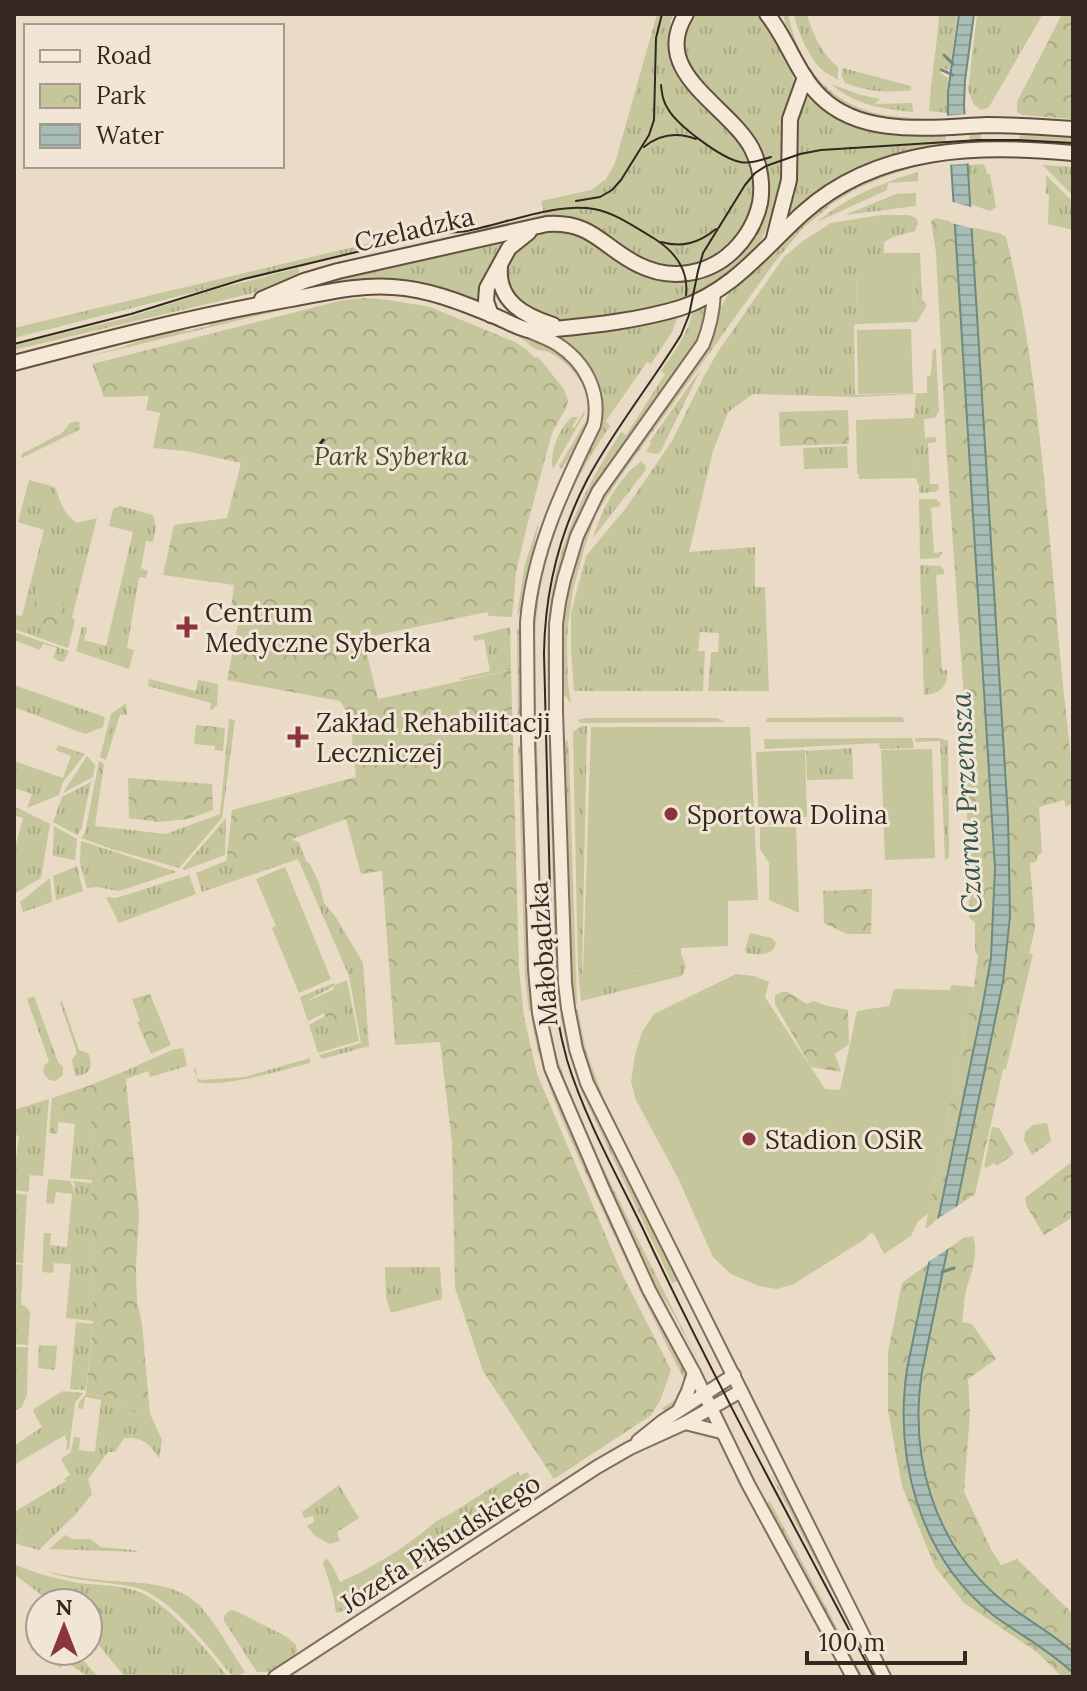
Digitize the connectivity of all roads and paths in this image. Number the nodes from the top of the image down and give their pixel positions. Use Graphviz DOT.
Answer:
graph roads {
  1 [pos="686,14"];
  2 [pos="772,17"];
  3 [pos="805,77"];
  4 [pos="1073,129"];
  5 [pos="1073,153"];
  6 [pos="540,225"];
  7 [pos="773,243"];
  8 [pos="501,264"];
  9 [pos="714,293"];
  10 [pos="249,306"];
  11 [pos="491,315"];
  12 [pos="561,328"];
  13 [pos="529,331"];
  14 [pos="14,363"];
  15 [pos="694,1373"];
  16 [pos="734,1375"];
  17 [pos="741,1391"];
  18 [pos="704,1394"];
  19 [pos="710,1408"];
  20 [pos="679,1410"];
  21 [pos="685,1423"];
  22 [pos="721,1432"];
  23 [pos="630,1448"];
  24 [pos="275,1677"];
  25 [pos="853,1677"];
  26 [pos="884,1677"];
  1 -- 6 [label="main road"];
  2 -- 3 [label="main road"];
  3 -- 4 [label="main road"];
  3 -- 7 [label="main road"];
  5 -- 7 [label="main road"];
  6 -- 8 [label="main road, Czeladzka"];
  6 -- 10 [label="main road, Czeladzka"];
  7 -- 9 [label="main road"];
  8 -- 11 [label="main road, Czeladzka"];
  8 -- 12 [label="main road"];
  9 -- 12 [label="main road"];
  9 -- 16 [label="street, Małobądzka"];
  10 -- 11 [label="main road, Czeladzka"];
  10 -- 14 [label="main road, Czeladzka"];
  11 -- 13 [label="main road"];
  12 -- 13 [label="main road"];
  13 -- 15 [label="street, Małobądzka"];
  15 -- 18 [label="street, Małobądzka"];
  15 -- 20 [label="street"];
  16 -- 17 [label="street, Małobądzka"];
  16 -- 18 [label="street, Józefa Piłsudskiego"];
  17 -- 19 [label="street, Józefa Piłsudskiego"];
  17 -- 26 [label="street, Małobądzka"];
  18 -- 19 [label="street, Małobądzka"];
  18 -- 20 [label="street, Józefa Piłsudskiego"];
  19 -- 21 [label="street, Józefa Piłsudskiego"];
  19 -- 22 [label="street, Małobądzka"];
  20 -- 23 [label="street, Józefa Piłsudskiego"];
  21 -- 22 [label="street"];
  21 -- 23 [label="street, Józefa Piłsudskiego"];
  22 -- 25 [label="street, Małobądzka"];
  23 -- 24 [label="street, Józefa Piłsudskiego"];
}
